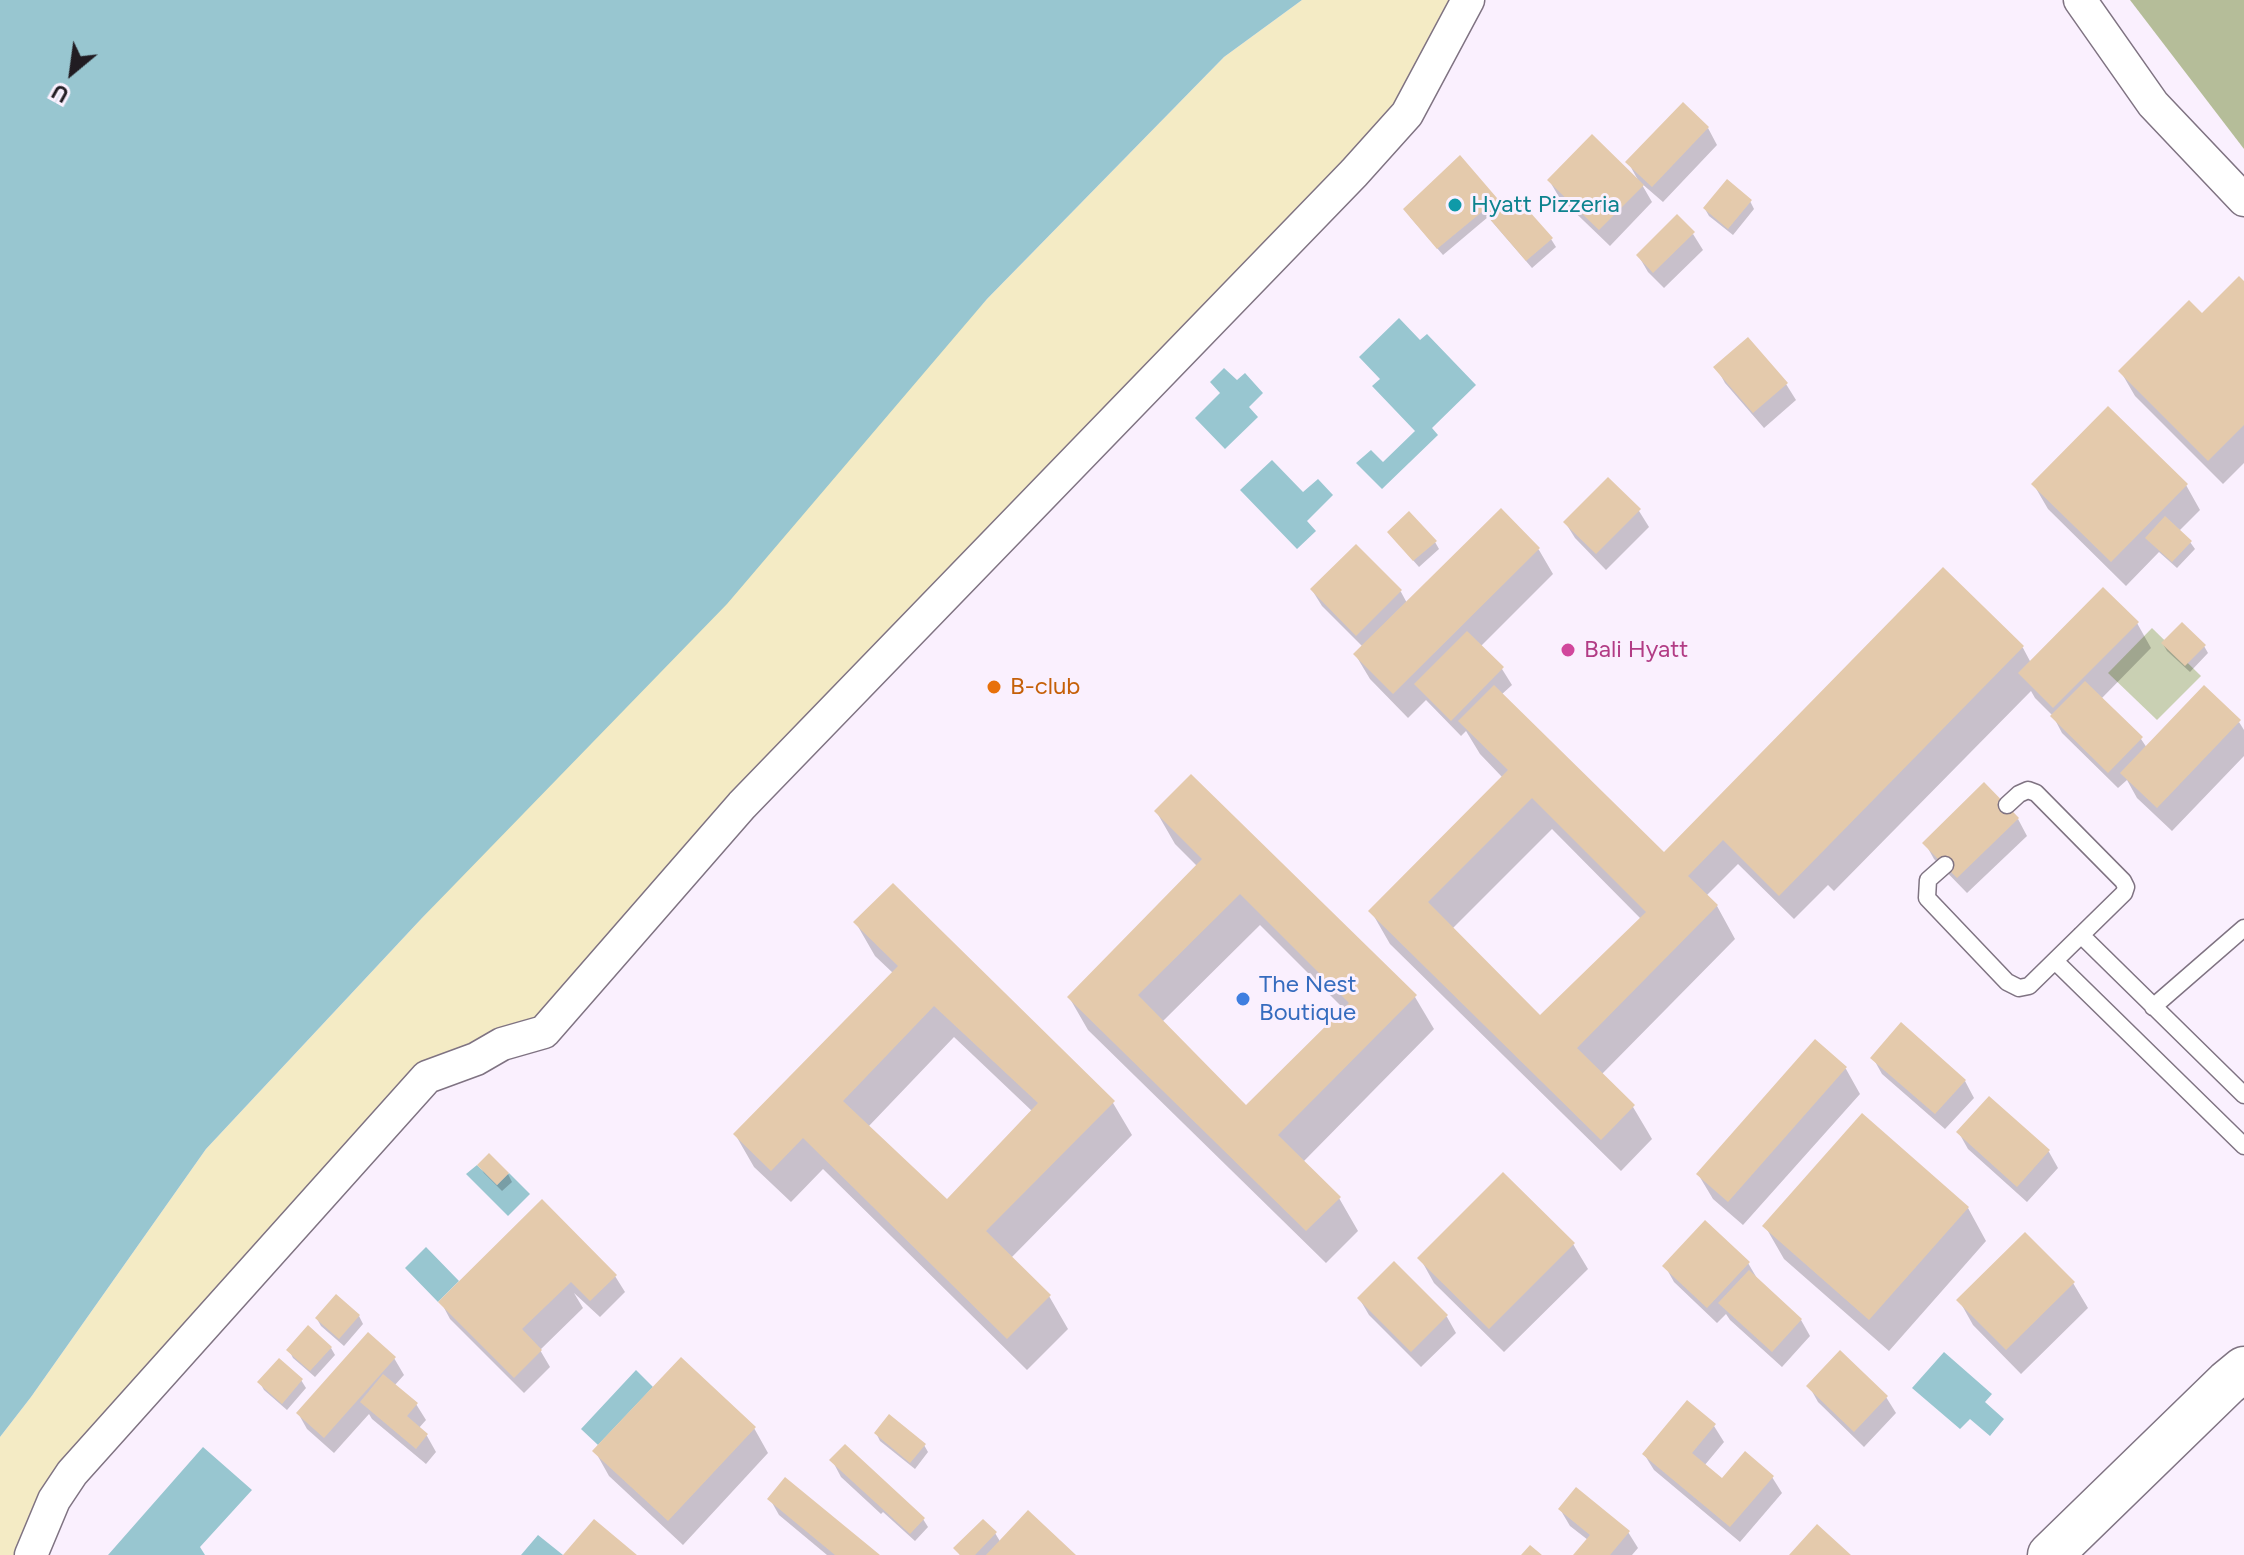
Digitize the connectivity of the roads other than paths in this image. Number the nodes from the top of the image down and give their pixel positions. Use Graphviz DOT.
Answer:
graph roads {
  1 [pos="1468,0"];
  2 [pos="2080,0"];
  3 [pos="2244,200"];
  4 [pos="2007,805"];
  5 [pos="1945,865"];
  6 [pos="2244,928"];
  7 [pos="2081,935"];
  8 [pos="2055,961"];
  9 [pos="2153,1007"];
  10 [pos="2244,1095"];
  11 [pos="2244,1146"];
  12 [pos="2244,1369"];
  13 [pos="31,1555"];
  14 [pos="2050,1555"];
  1 -- 13 [label="street"];
  2 -- 3 [label="street"];
  4 -- 7 [label="lane"];
  5 -- 8 [label="lane"];
  6 -- 9 [label="lane"];
  7 -- 8 [label="lane"];
  7 -- 9 [label="lane"];
  8 -- 11 [label="lane"];
  9 -- 10 [label="lane"];
  12 -- 14 [label="street"];
}
